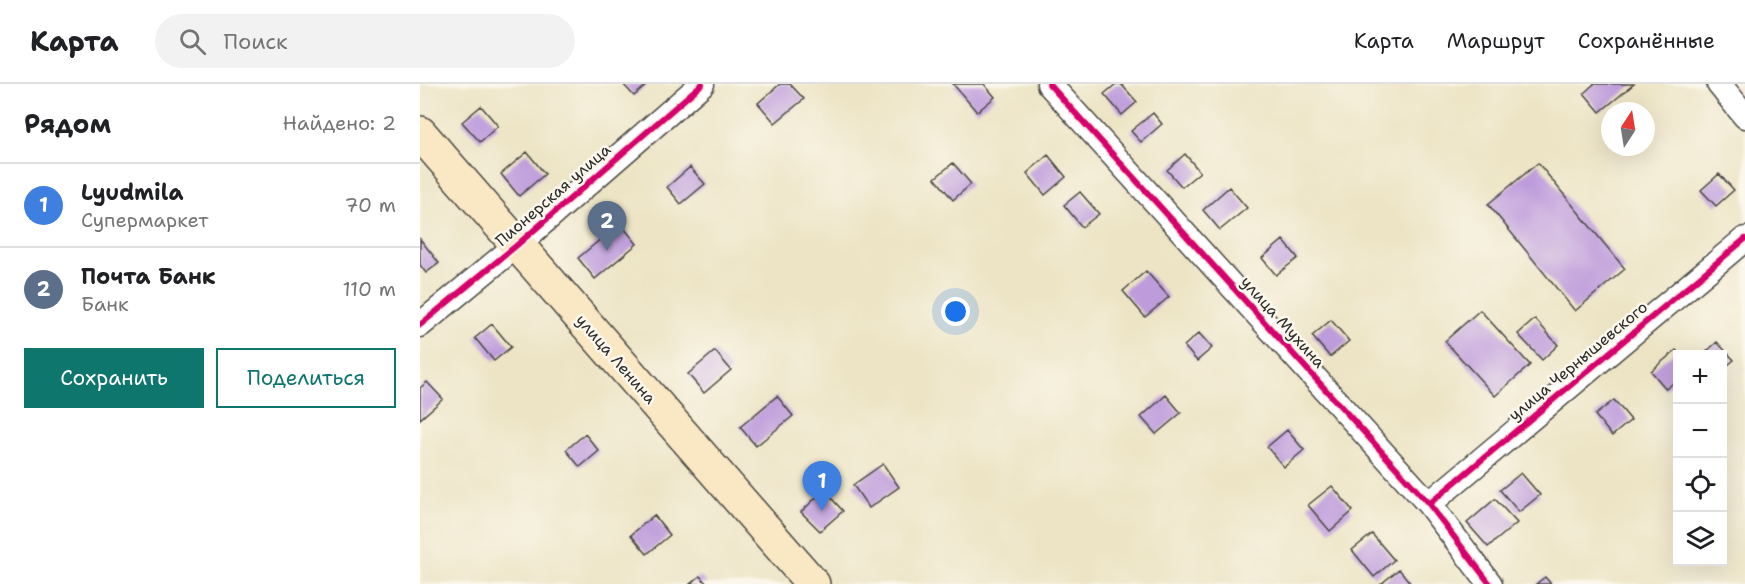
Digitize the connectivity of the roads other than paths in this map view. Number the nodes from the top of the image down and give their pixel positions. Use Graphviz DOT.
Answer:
graph roads {
  1 [pos="702,84"];
  2 [pos="1049,84"];
  3 [pos="1719,84"];
  4 [pos="1745,116"];
  5 [pos="420,133"];
  6 [pos="1745,239"];
  7 [pos="517,245"];
  8 [pos="420,325"];
  9 [pos="1429,504"];
  10 [pos="813,584"];
  11 [pos="1490,584"];
  1 -- 7 [label="street, Пионерская улица"];
  2 -- 9 [label="street, улица Мухина"];
  3 -- 4 [label="street"];
  5 -- 7 [label="main road, улица Ленина"];
  6 -- 9 [label="street, улица Чернышевского"];
  7 -- 8 [label="street, Пионерская улица"];
  7 -- 10 [label="main road, улица Ленина"];
  9 -- 11 [label="street, улица Мухина"];
}
